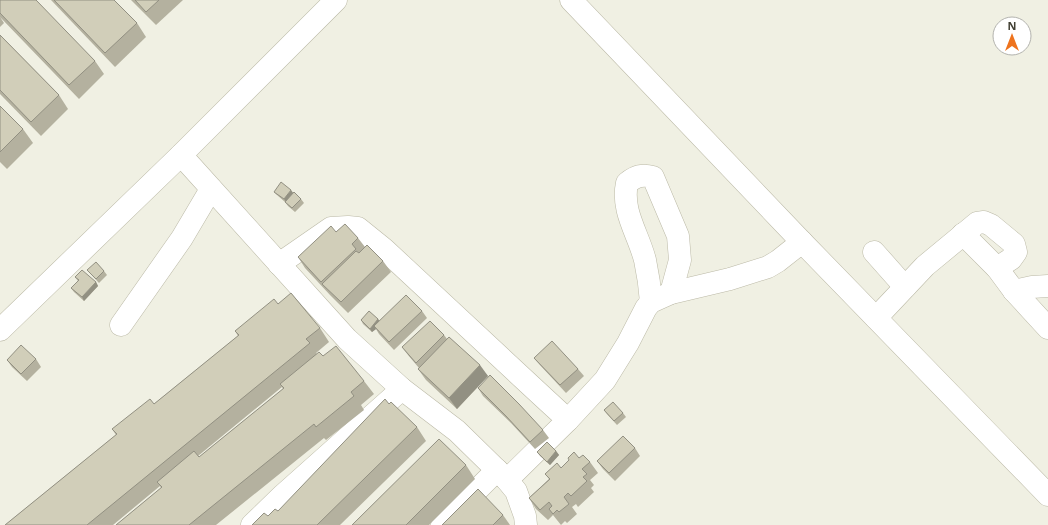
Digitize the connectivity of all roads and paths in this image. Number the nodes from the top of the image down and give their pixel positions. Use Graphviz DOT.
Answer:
graph roads {
  1 [pos="336,0"];
  2 [pos="571,0"];
  3 [pos="181,155"];
  4 [pos="211,189"];
  5 [pos="963,234"];
  6 [pos="802,242"];
  7 [pos="874,252"];
  8 [pos="279,264"];
  9 [pos="997,268"];
  10 [pos="1048,286"];
  11 [pos="905,287"];
  12 [pos="1014,291"];
  13 [pos="671,293"];
  14 [pos="651,302"];
  15 [pos="876,318"];
  16 [pos="121,325"];
  17 [pos="1048,328"];
  18 [pos="0,330"];
  19 [pos="402,389"];
  20 [pos="568,420"];
  21 [pos="502,475"];
  22 [pos="1048,495"];
  23 [pos="252,525"];
  24 [pos="442,525"];
  25 [pos="526,525"];
  1 -- 3 [label="street"];
  2 -- 6 [label="street"];
  3 -- 4 [label="street"];
  3 -- 18 [label="street"];
  4 -- 8 [label="street"];
  4 -- 16 [label="street"];
  5 -- 9 [label="street"];
  5 -- 9 [label="street"];
  5 -- 11 [label="street"];
  6 -- 13 [label="street"];
  6 -- 15 [label="street"];
  7 -- 11 [label="street"];
  8 -- 19 [label="street"];
  8 -- 20 [label="street"];
  9 -- 12 [label="street"];
  10 -- 12 [label="street"];
  11 -- 15 [label="street"];
  12 -- 17 [label="street"];
  13 -- 14 [label="street"];
  13 -- 14 [label="street"];
  14 -- 20 [label="street"];
  15 -- 22 [label="street"];
  19 -- 21 [label="street"];
  19 -- 23 [label="street"];
  20 -- 21 [label="street"];
  21 -- 24 [label="street"];
  21 -- 25 [label="street"];
}
